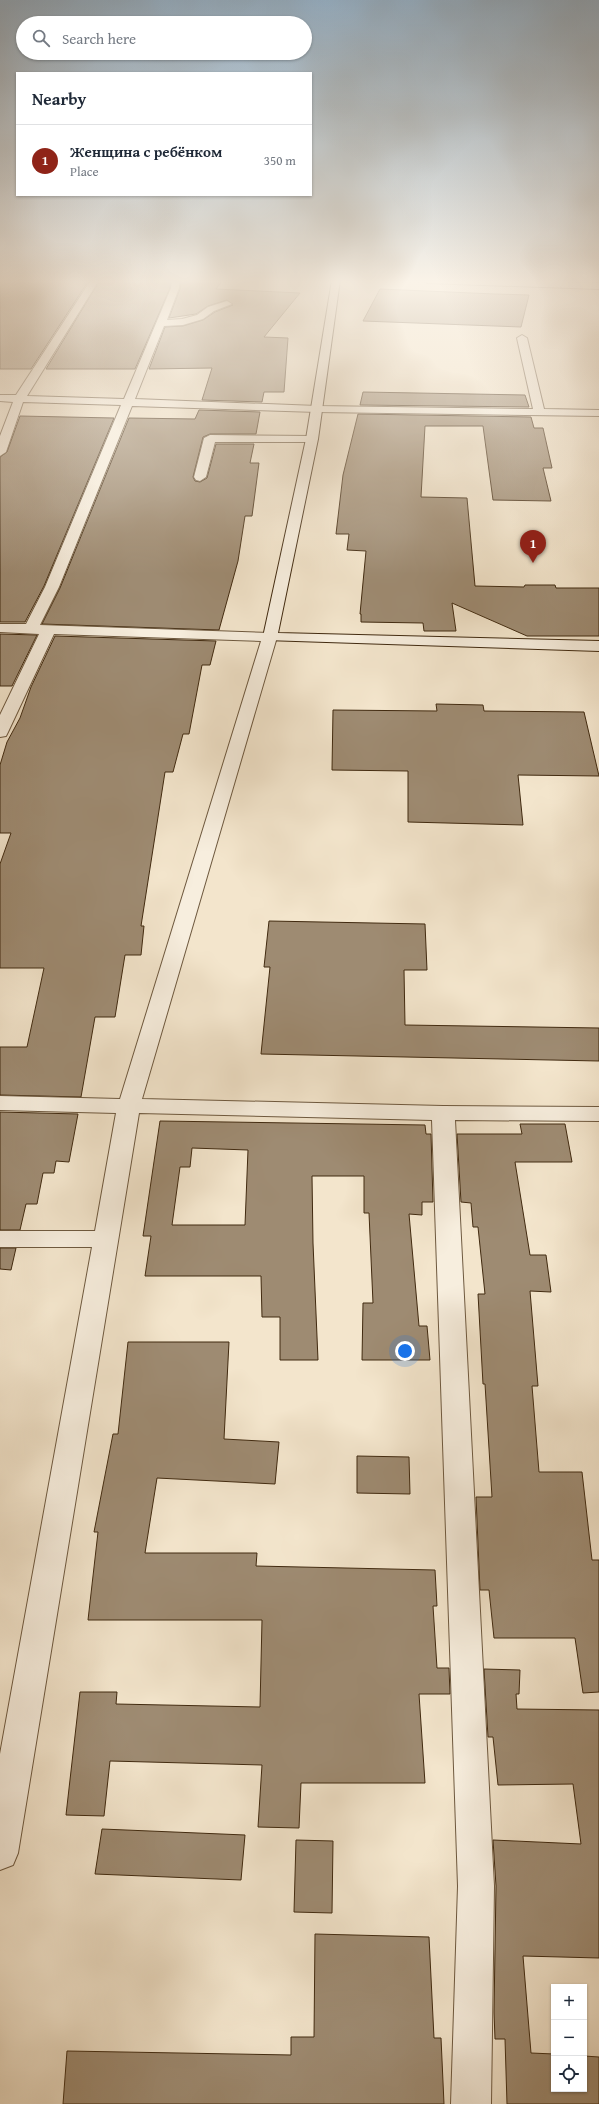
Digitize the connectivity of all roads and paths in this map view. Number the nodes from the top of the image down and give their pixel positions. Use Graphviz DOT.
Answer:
graph roads {
  1 [pos="32,378"];
  2 [pos="136,378"];
  3 [pos="322,378"];
  4 [pos="531,378"];
  5 [pos="0,398"];
  6 [pos="19,399"];
  7 [pos="126,402"];
  8 [pos="317,409"];
  9 [pos="538,412"];
  10 [pos="599,413"];
  11 [pos="312,439"];
  12 [pos="0,452"];
  13 [pos="200,476"];
  14 [pos="0,628"];
  15 [pos="31,629"];
  16 [pos="49,630"];
  17 [pos="270,637"];
  18 [pos="599,646"];
  19 [pos="0,732"];
  20 [pos="0,1103"];
  21 [pos="129,1105"];
  22 [pos="443,1113"];
  23 [pos="599,1114"];
  24 [pos="0,1239"];
  25 [pos="106,1239"];
  26 [pos="0,1854"];
  27 [pos="471,2104"];
  1 -- 6 [label="street"];
  2 -- 7 [label="street"];
  3 -- 8 [label="street"];
  4 -- 9 [label="street"];
  5 -- 6 [label="street"];
  6 -- 7 [label="street"];
  6 -- 12 [label="street"];
  7 -- 8 [label="street"];
  7 -- 15 [label="street"];
  8 -- 9 [label="street"];
  8 -- 11 [label="street"];
  9 -- 10 [label="street"];
  11 -- 13 [label="street"];
  11 -- 17 [label="street"];
  14 -- 15 [label="street"];
  15 -- 16 [label="street"];
  16 -- 17 [label="street"];
  16 -- 19 [label="street"];
  17 -- 18 [label="street"];
  17 -- 21 [label="street"];
  20 -- 21 [label="street"];
  21 -- 22 [label="street"];
  21 -- 25 [label="street"];
  22 -- 23 [label="street"];
  22 -- 27 [label="street"];
  24 -- 25 [label="street"];
  25 -- 26 [label="street"];
}
